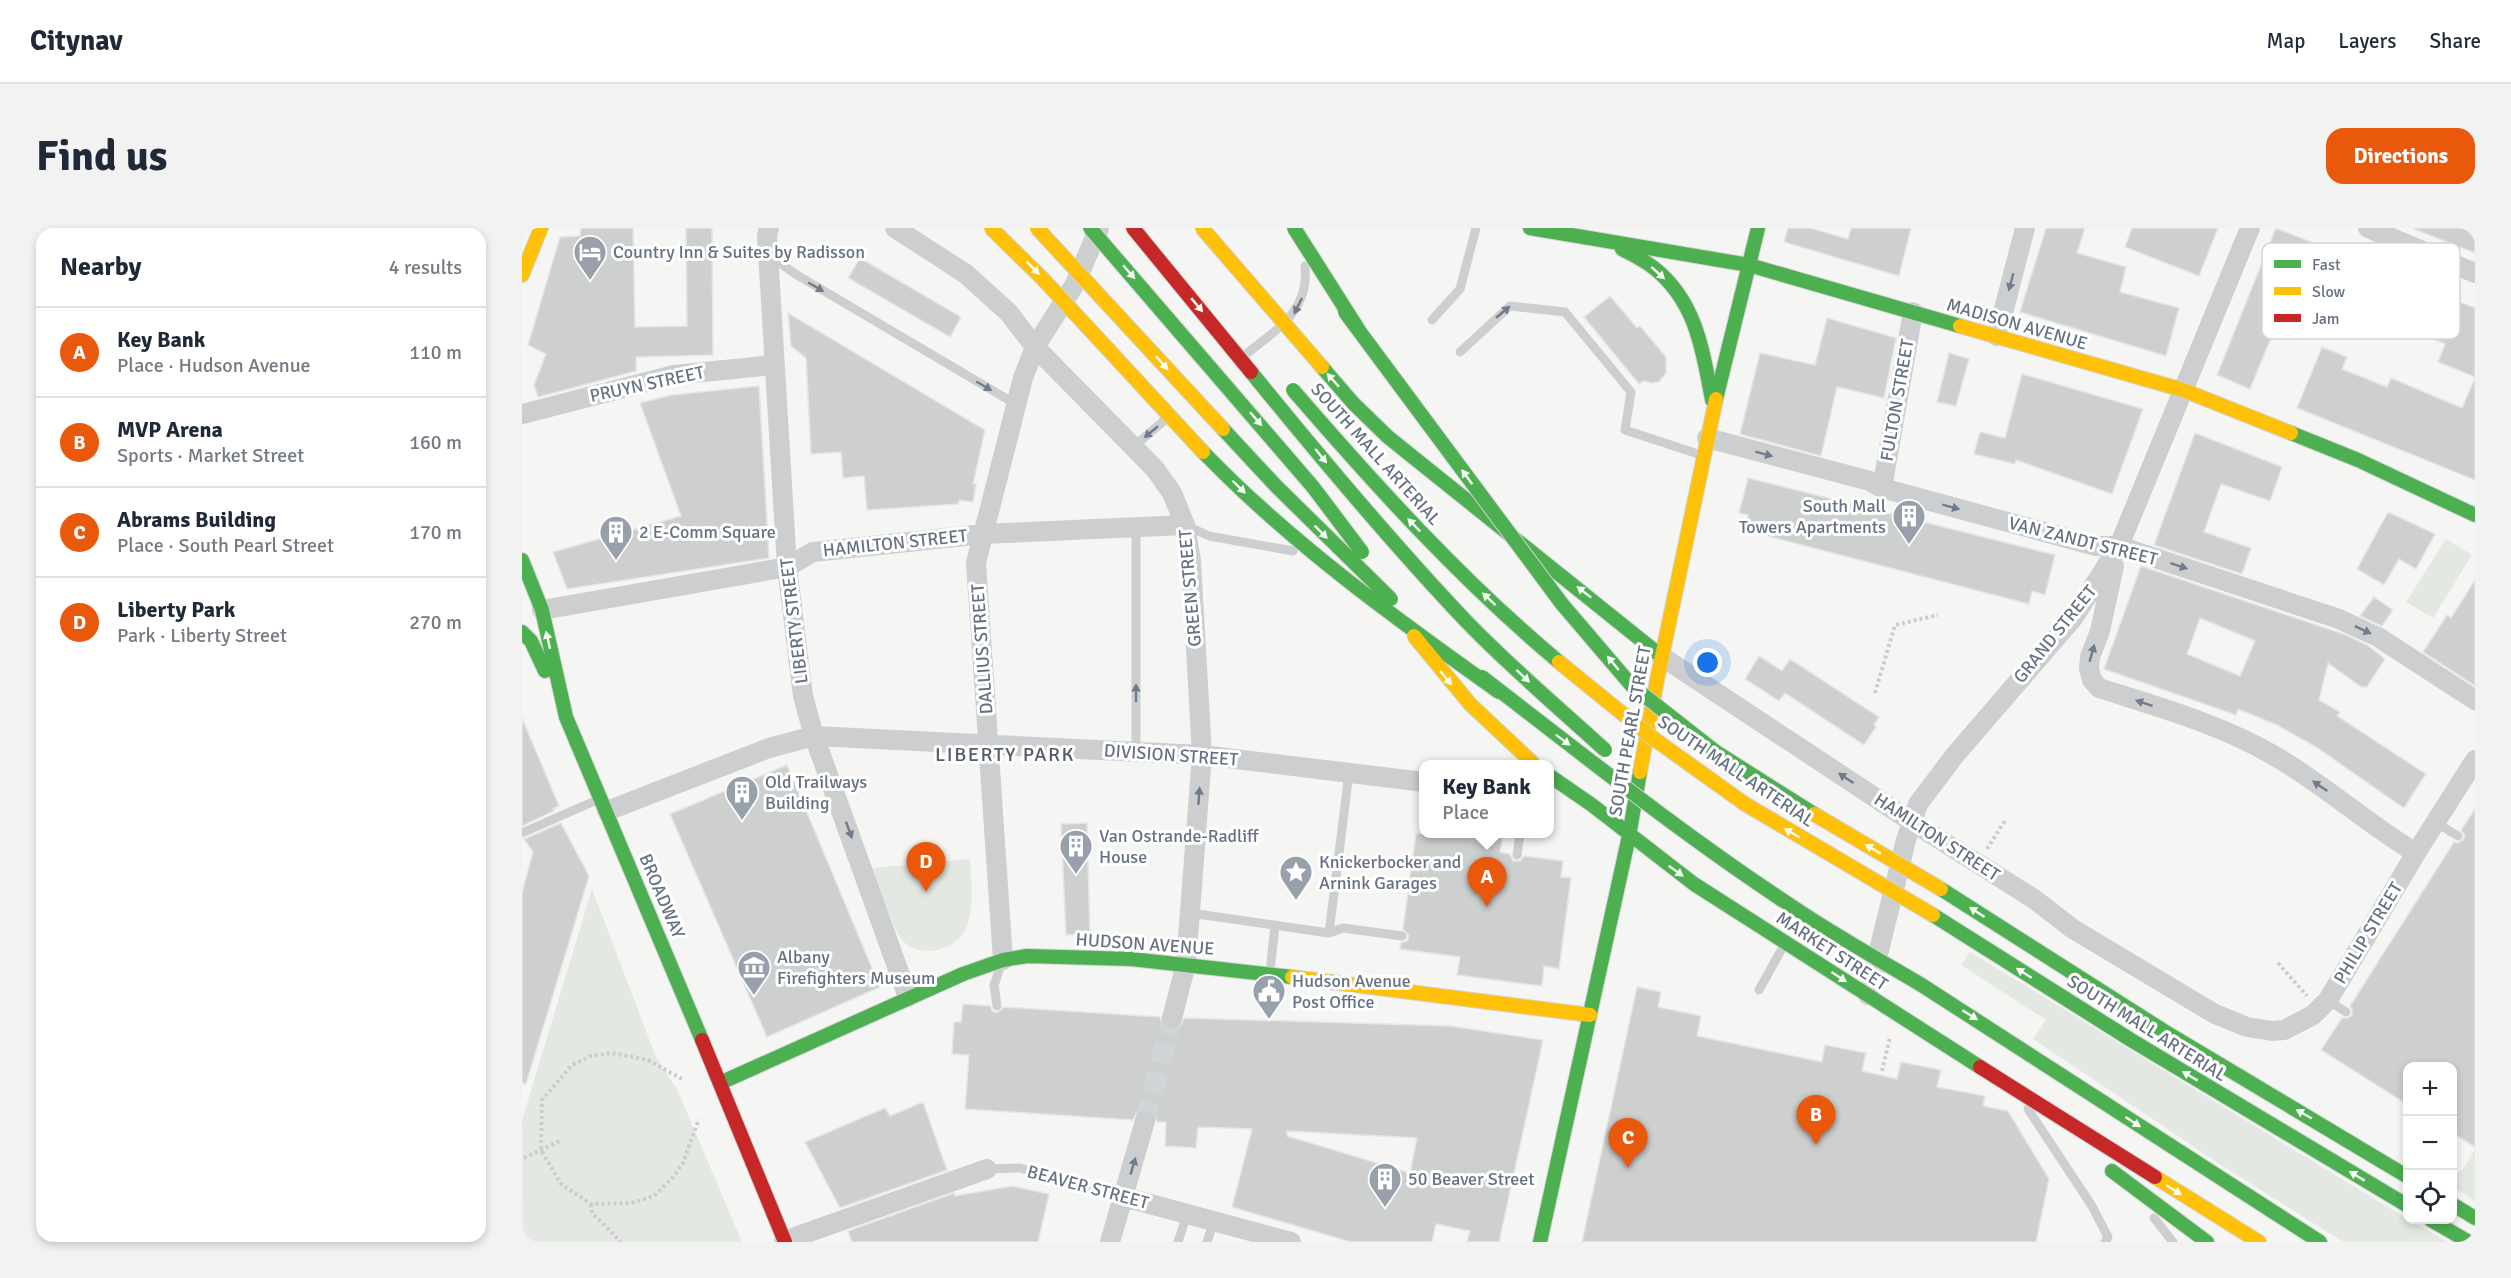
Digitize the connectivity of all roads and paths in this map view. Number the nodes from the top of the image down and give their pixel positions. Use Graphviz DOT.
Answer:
graph roads {
  1 [pos="541,228"];
  2 [pos="769,228"];
  3 [pos="895,228"];
  4 [pos="991,228"];
  5 [pos="1036,228"];
  6 [pos="1090,228"];
  7 [pos="1099,228"];
  8 [pos="1133,228"];
  9 [pos="1202,228"];
  10 [pos="1280,228"];
  11 [pos="1294,228"];
  12 [pos="1302,228"];
  13 [pos="1476,228"];
  14 [pos="1530,228"];
  15 [pos="1758,228"];
  16 [pos="2025,228"];
  17 [pos="2250,228"];
  18 [pos="2368,228"];
  19 [pos="1609,242"];
  20 [pos="2404,243"];
  21 [pos="768,255"];
  22 [pos="1749,265"];
  23 [pos="2460,267"];
  24 [pos="2475,273"];
  25 [pos="522,275"];
  26 [pos="1913,312"];
  27 [pos="1432,320"];
  28 [pos="1360,332"];
  29 [pos="1248,336"];
  30 [pos="1997,336"];
  31 [pos="1035,347"];
  32 [pos="1460,352"];
  33 [pos="1263,354"];
  34 [pos="774,365"];
  35 [pos="1232,365"];
  36 [pos="1223,373"];
  37 [pos="1214,380"];
  38 [pos="1286,381"];
  39 [pos="1206,387"];
  40 [pos="2183,390"];
  41 [pos="1188,402"];
  42 [pos="1017,405"];
  43 [pos="1714,407"];
  44 [pos="1179,409"];
  45 [pos="522,414"];
  46 [pos="1133,447"];
  47 [pos="1705,447"];
  48 [pos="1882,488"];
  49 [pos="2475,515"];
  50 [pos="1185,525"];
  51 [pos="1136,527"];
  52 [pos="984,534"];
  53 [pos="2119,546"];
  54 [pos="1307,555"];
  55 [pos="522,560"];
  56 [pos="787,567"];
  57 [pos="542,610"];
  58 [pos="1938,615"];
  59 [pos="522,632"];
  60 [pos="1661,656"];
  61 [pos="1499,692"];
  62 [pos="1875,693"];
  63 [pos="2475,700"];
  64 [pos="566,717"];
  65 [pos="814,736"];
  66 [pos="989,743"];
  67 [pos="1136,751"];
  68 [pos="1202,755"];
  69 [pos="1528,760"];
  70 [pos="2475,760"];
  71 [pos="1348,773"];
  72 [pos="1554,779"];
  73 [pos="1419,781"];
  74 [pos="604,805"];
  75 [pos="2006,819"];
  76 [pos="1912,822"];
  77 [pos="2435,822"];
  78 [pos="522,833"];
  79 [pos="1629,836"];
  80 [pos="2458,836"];
  81 [pos="1519,838"];
  82 [pos="1989,846"];
  83 [pos="2416,853"];
  84 [pos="1517,855"];
  85 [pos="1190,913"];
  86 [pos="1275,925"];
  87 [pos="1329,933"];
  88 [pos="1402,936"];
  89 [pos="1785,943"];
  90 [pos="1003,960"];
  91 [pos="2278,963"];
  92 [pos="1186,964"];
  93 [pos="1270,974"];
  94 [pos="1920,984"];
  95 [pos="1759,990"];
  96 [pos="1868,995"];
  97 [pos="908,996"];
  98 [pos="2324,1004"];
  99 [pos="997,1006"];
  100 [pos="2346,1012"];
  101 [pos="2215,1014"];
  102 [pos="1590,1015"];
  103 [pos="1172,1018"];
  104 [pos="1891,1029"];
  105 [pos="1882,1071"];
  106 [pos="682,1079"];
  107 [pos="720,1083"];
  108 [pos="2018,1091"];
  109 [pos="699,1119"];
  110 [pos="1145,1121"];
  111 [pos="562,1140"];
  112 [pos="541,1150"];
  113 [pos="524,1158"];
  114 [pos="987,1169"];
  115 [pos="2403,1174"];
  116 [pos="2126,1182"];
  117 [pos="1124,1197"];
  118 [pos="2403,1203"];
  119 [pos="591,1204"];
  120 [pos="2457,1207"];
  121 [pos="1187,1214"];
  122 [pos="2475,1218"];
  123 [pos="1214,1221"];
  124 [pos="2438,1224"];
  125 [pos="2174,1240"];
  126 [pos="784,1241"];
  127 [pos="621,1242"];
  128 [pos="1110,1242"];
  129 [pos="1178,1242"];
  130 [pos="1207,1242"];
  131 [pos="1291,1242"];
  132 [pos="1540,1242"];
  133 [pos="2105,1242"];
  134 [pos="2207,1242"];
  135 [pos="2259,1242"];
  136 [pos="2320,1242"];
  137 [pos="2469,1242"];
  1 -- 25 [label="main road"];
  2 -- 21 [label="street, LIBERTY STREET"];
  3 -- 31 [label="street"];
  4 -- 61 [label="main road, one-way, bridge"];
  5 -- 61 [label="main road, one-way, bridge"];
  6 -- 69 [label="main road, one-way, bridge"];
  7 -- 31 [label="street"];
  8 -- 94 [label="main road, one-way, bridge"];
  60 -- 9 [label="main road, one-way, bridge"];
  10 -- 28 [label="main road, bridge"];
  11 -- 28 [label="main road, bridge"];
  12 -- 35 [label="lane, one-way"];
  13 -- 27 [label="lane"];
  14 -- 19 [label="main road, MADISON AVENUE"];
  15 -- 22 [label="main road, SOUTH PEARL STREET"];
  16 -- 30 [label="street, one-way"];
  17 -- 40 [label="street, GRAND STREET"];
  18 -- 20 [label="street"];
  19 -- 22 [label="main road, MADISON AVENUE"];
  19 -- 43 [label="main road, one-way"];
  21 -- 34 [label="street, LIBERTY STREET"];
  21 -- 42 [label="lane, one-way"];
  22 -- 26 [label="main road, MADISON AVENUE"];
  22 -- 43 [label="main road, SOUTH PEARL STREET"];
  23 -- 24 [label="street"];
  26 -- 30 [label="main road, MADISON AVENUE"];
  26 -- 48 [label="street, FULTON STREET"];
  115 -- 28 [label="main road, one-way, bridge"];
  29 -- 33 [label="main road"];
  30 -- 40 [label="main road, MADISON AVENUE"];
  31 -- 42 [label="street, DALLIUS STREET"];
  31 -- 46 [label="street, GREEN STREET"];
  32 -- 47 [label="lane, one-way"];
  34 -- 45 [label="street, PRUYN STREET"];
  34 -- 56 [label="street, LIBERTY STREET"];
  36 -- 37 [label="lane"];
  118 -- 38 [label="main road, SOUTH MALL ARTERIAL, one-way, bridge"];
  39 -- 41 [label="lane"];
  40 -- 49 [label="main road, MADISON AVENUE"];
  40 -- 53 [label="street, GRAND STREET"];
  42 -- 52 [label="street, DALLIUS STREET"];
  43 -- 47 [label="main road, SOUTH PEARL STREET"];
  44 -- 46 [label="lane, one-way"];
  46 -- 50 [label="street, GREEN STREET"];
  47 -- 48 [label="street, VAN ZANDT STREET, one-way"];
  47 -- 60 [label="main road, SOUTH PEARL STREET"];
  48 -- 53 [label="street, VAN ZANDT STREET, one-way"];
  50 -- 51 [label="street, HAMILTON STREET"];
  50 -- 54 [label="lane"];
  50 -- 68 [label="street, GREEN STREET"];
  51 -- 52 [label="street, HAMILTON STREET"];
  67 -- 51 [label="lane, one-way"];
  52 -- 56 [label="street, HAMILTON STREET"];
  52 -- 66 [label="street, DALLIUS STREET"];
  53 -- 63 [label="street, VAN ZANDT STREET, one-way"];
  53 -- 76 [label="street, GRAND STREET"];
  83 -- 53 [label="street, one-way"];
  55 -- 57 [label="main road, BROADWAY"];
  56 -- 57 [label="street, HAMILTON STREET"];
  56 -- 65 [label="street, LIBERTY STREET"];
  64 -- 57 [label="main road, BROADWAY, one-way"];
  58 -- 62 [label="path"];
  59 -- 64 [label="main road"];
  76 -- 60 [label="street, HAMILTON STREET, one-way"];
  60 -- 79 [label="main road, SOUTH PEARL STREET"];
  61 -- 94 [label="main road, one-way, bridge"];
  64 -- 74 [label="main road, BROADWAY"];
  65 -- 66 [label="street, DIVISION STREET"];
  65 -- 74 [label="street, DIVISION STREET"];
  65 -- 97 [label="street, LIBERTY STREET, one-way"];
  66 -- 67 [label="street, DIVISION STREET"];
  66 -- 90 [label="street, DALLIUS STREET"];
  67 -- 68 [label="street, DIVISION STREET"];
  68 -- 71 [label="street, DIVISION STREET"];
  85 -- 68 [label="street, GREEN STREET, one-way"];
  70 -- 77 [label="street, PHILIP STREET"];
  71 -- 73 [label="street, DIVISION STREET"];
  71 -- 87 [label="lane"];
  72 -- 79 [label="main road, MARKET STREET"];
  74 -- 78 [label="lane"];
  74 -- 107 [label="main road, BROADWAY"];
  75 -- 82 [label="path"];
  76 -- 96 [label="street, GRAND STREET"];
  76 -- 101 [label="street, HAMILTON STREET"];
  77 -- 80 [label="lane"];
  77 -- 83 [label="street, PHILIP STREET"];
  79 -- 89 [label="main road, MARKET STREET, one-way"];
  79 -- 102 [label="main road, SOUTH PEARL STREET"];
  81 -- 84 [label="lane"];
  83 -- 98 [label="street, PHILIP STREET"];
  85 -- 86 [label="lane"];
  85 -- 92 [label="street, GREEN STREET"];
  86 -- 87 [label="lane"];
  86 -- 93 [label="lane"];
  87 -- 88 [label="lane"];
  89 -- 95 [label="lane"];
  89 -- 96 [label="main road, MARKET STREET, one-way"];
  90 -- 92 [label="main road, HUDSON AVENUE"];
  90 -- 97 [label="main road, HUDSON AVENUE"];
  90 -- 99 [label="lane"];
  91 -- 98 [label="path"];
  92 -- 93 [label="main road, HUDSON AVENUE"];
  92 -- 103 [label="street, GREEN STREET"];
  93 -- 102 [label="main road, HUDSON AVENUE"];
  94 -- 136 [label="main road, one-way"];
  96 -- 108 [label="main road, MARKET STREET"];
  97 -- 107 [label="main road, HUDSON AVENUE"];
  98 -- 100 [label="lane"];
  98 -- 101 [label="street, PHILIP STREET"];
  102 -- 132 [label="main road, SOUTH PEARL STREET"];
  104 -- 105 [label="path"];
  106 -- 112 [label="path"];
  107 -- 126 [label="main road, BROADWAY"];
  108 -- 116 [label="main road"];
  108 -- 133 [label="lane"];
  108 -- 135 [label="main road, one-way"];
  109 -- 119 [label="path"];
  117 -- 110 [label="street, one-way"];
  111 -- 112 [label="path"];
  112 -- 113 [label="path"];
  112 -- 119 [label="path"];
  114 -- 117 [label="lane, BEAVER STREET"];
  114 -- 126 [label="street, BEAVER STREET"];
  116 -- 125 [label="lane"];
  116 -- 134 [label="main road"];
  117 -- 121 [label="street, BEAVER STREET"];
  117 -- 128 [label="street"];
  119 -- 127 [label="path"];
  120 -- 122 [label="main road"];
  121 -- 123 [label="street, BEAVER STREET"];
  121 -- 129 [label="lane"];
  123 -- 130 [label="lane"];
  123 -- 131 [label="street, BEAVER STREET"];
  124 -- 137 [label="main road"];
}
